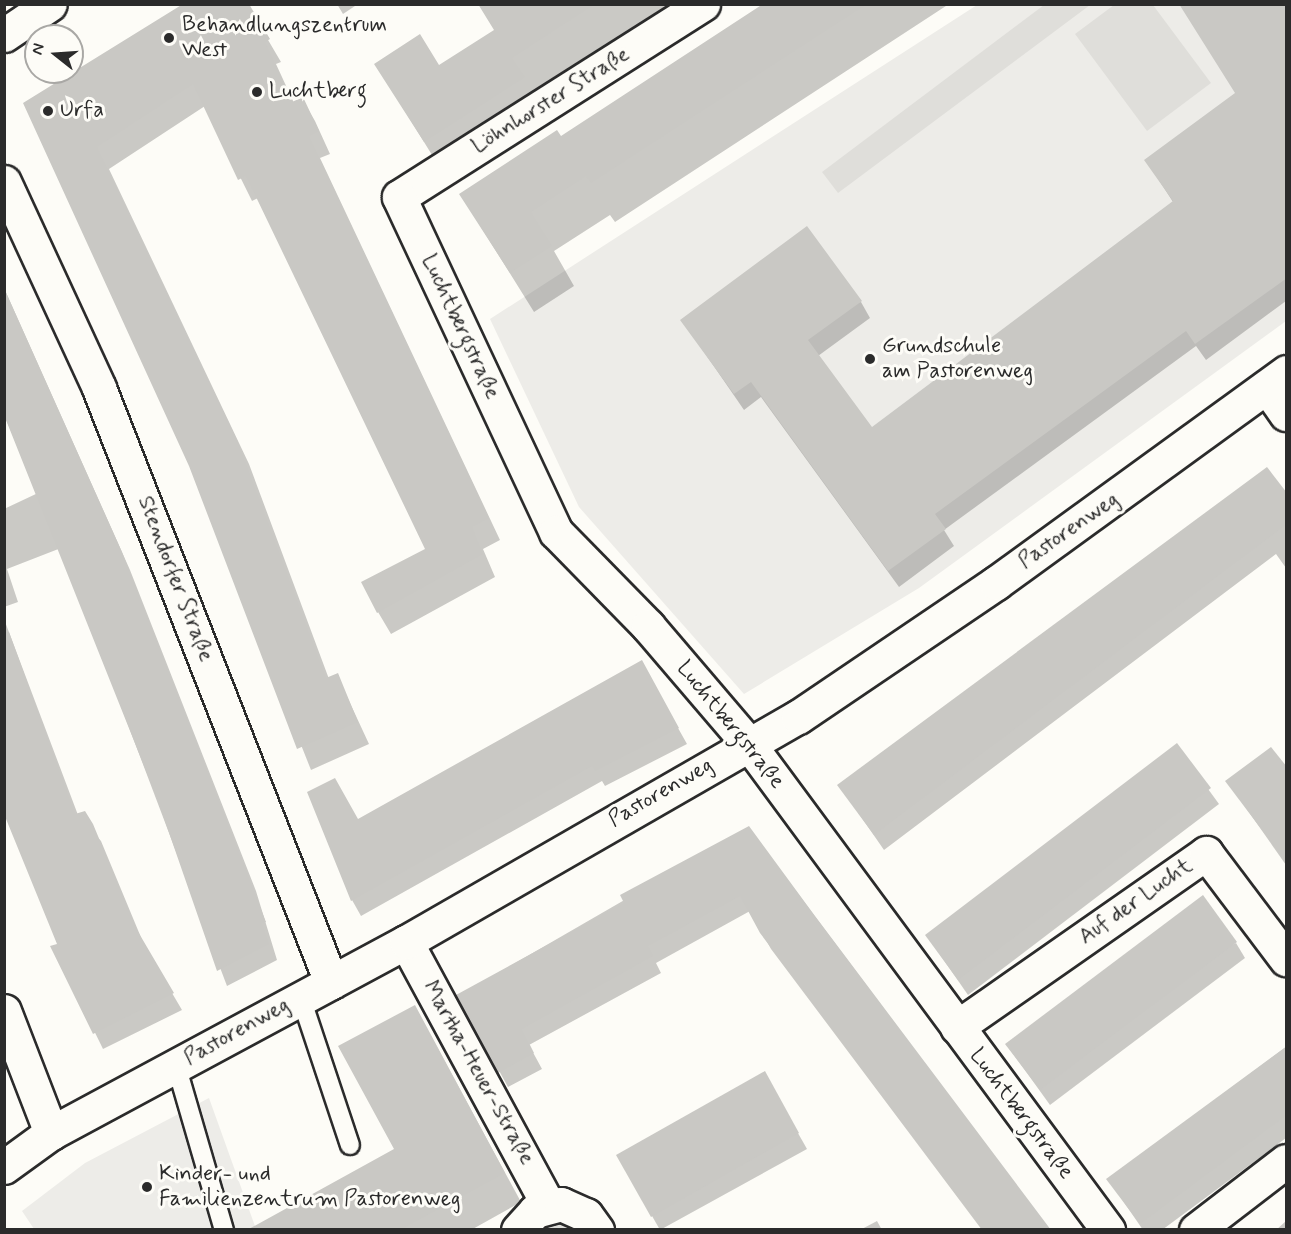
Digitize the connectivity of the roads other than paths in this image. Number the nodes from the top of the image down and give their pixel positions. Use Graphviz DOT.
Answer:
graph roads {
  1 [pos="50,4"];
  2 [pos="703,4"];
  3 [pos="4,35"];
  4 [pos="4,182"];
  5 [pos="399,197"];
  6 [pos="1277,380"];
  7 [pos="1287,414"];
  8 [pos="748,743"];
  9 [pos="406,942"];
  10 [pos="1287,959"];
  11 [pos="331,982"];
  12 [pos="301,998"];
  13 [pos="4,1011"];
  14 [pos="957,1027"];
  15 [pos="176,1065"];
  16 [pos="51,1133"];
  17 [pos="350,1145"];
  18 [pos="1287,1161"];
  19 [pos="4,1167"];
  20 [pos="548,1205"];
  21 [pos="224,1230"];
  22 [pos="518,1230"];
  23 [pos="597,1230"];
  24 [pos="1108,1230"];
  25 [pos="1196,1230"];
  1 -- 3 [label="street"];
  2 -- 5 [label="street, Löhnhorster Straße"];
  4 -- 11 [label="street, Stendorfer Straße"];
  5 -- 8 [label="street, Luchtbergstraße"];
  6 -- 7 [label="street"];
  6 -- 8 [label="street, Pastorenweg"];
  8 -- 9 [label="street, Pastorenweg"];
  8 -- 14 [label="street, Luchtbergstraße"];
  9 -- 11 [label="street, Pastorenweg"];
  9 -- 20 [label="street, Martha-Heuer-Straße"];
  10 -- 14 [label="street, Auf der Lucht"];
  11 -- 12 [label="street, Pastorenweg"];
  12 -- 15 [label="street, Pastorenweg"];
  12 -- 17 [label="lane"];
  13 -- 16 [label="street"];
  14 -- 24 [label="street, Luchtbergstraße"];
  15 -- 16 [label="street, Pastorenweg"];
  15 -- 21 [label="lane"];
  16 -- 19 [label="street, Pastorenweg"];
  18 -- 25 [label="street"];
  20 -- 22 [label="street"];
  20 -- 23 [label="street"];
}
